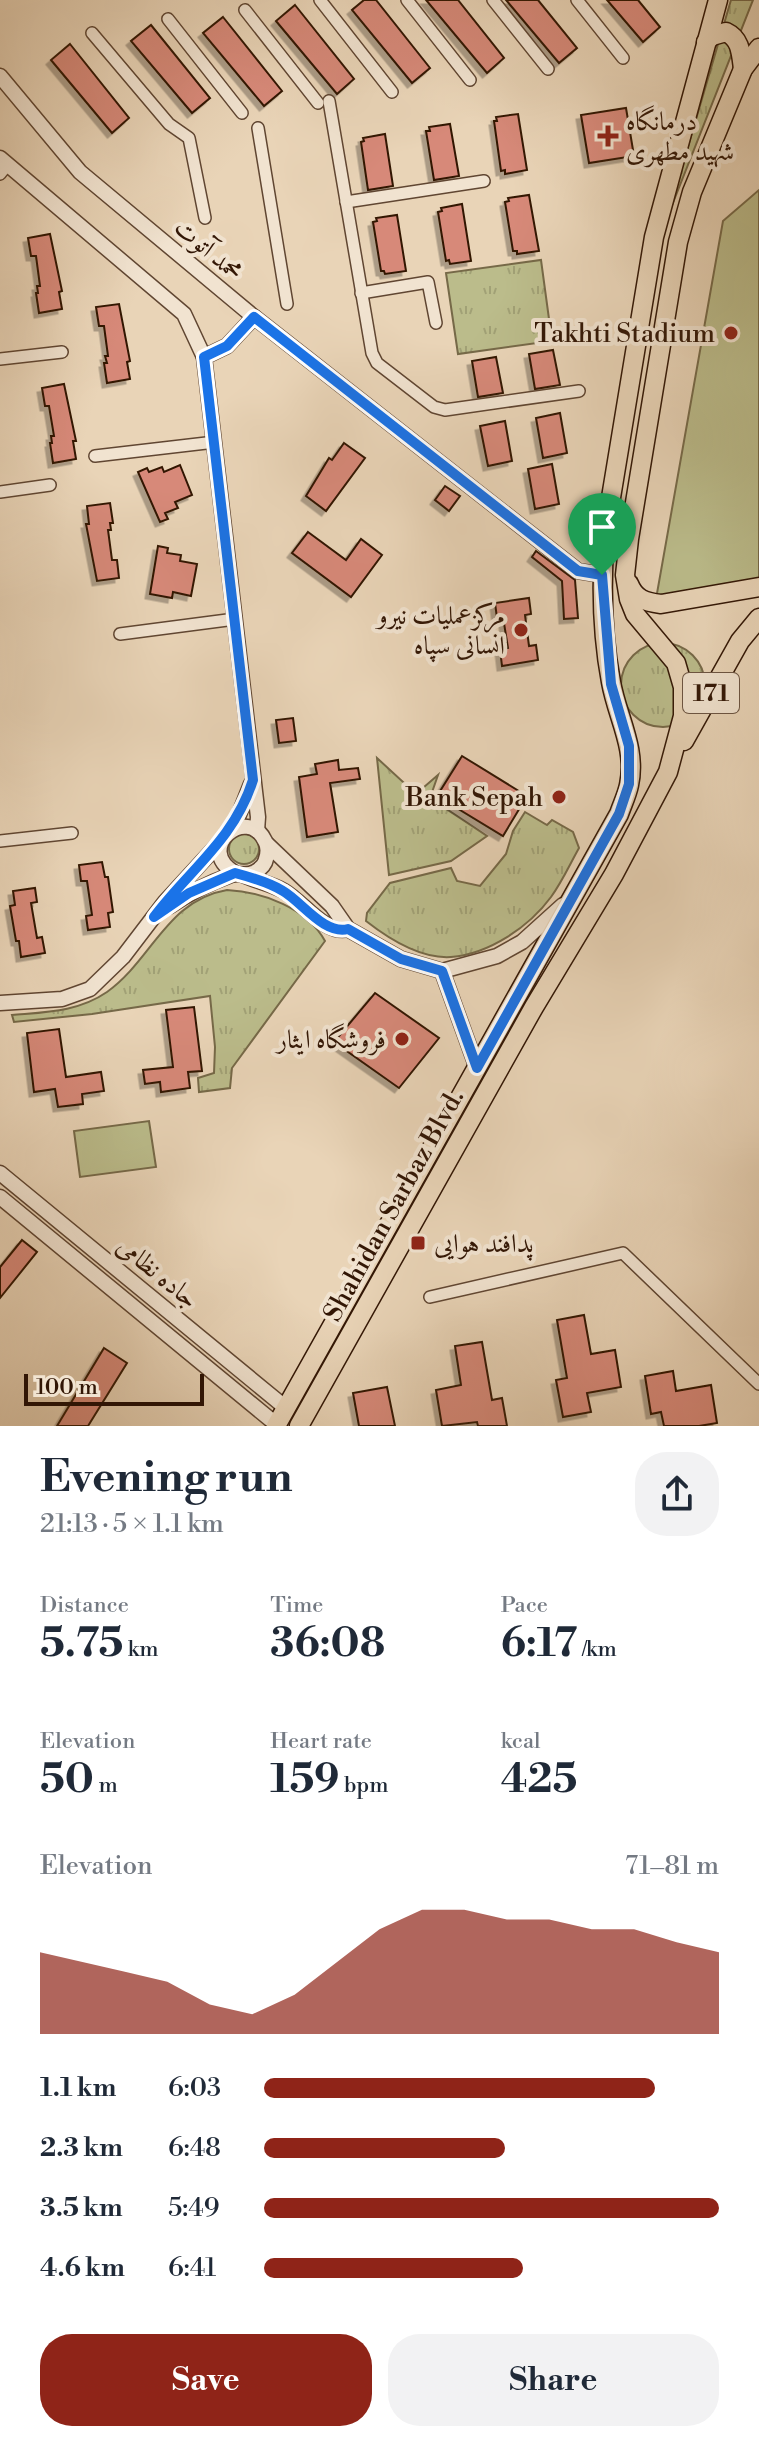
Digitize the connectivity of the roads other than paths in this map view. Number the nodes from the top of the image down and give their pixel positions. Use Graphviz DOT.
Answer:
graph roads {
  1 [pos="320,0"];
  2 [pos="407,0"];
  3 [pos="493,0"];
  4 [pos="577,0"];
  5 [pos="718,0"];
  6 [pos="245,10"];
  7 [pos="168,19"];
  8 [pos="92,33"];
  9 [pos="706,42"];
  10 [pos="759,48"];
  11 [pos="623,58"];
  12 [pos="548,69"];
  13 [pos="743,69"];
  14 [pos="0,76"];
  15 [pos="470,80"];
  16 [pos="392,92"];
  17 [pos="242,113"];
  18 [pos="258,128"];
  19 [pos="3,165"];
  20 [pos="484,181"];
  21 [pos="346,202"];
  22 [pos="205,218"];
  23 [pos="361,293"];
  24 [pos="287,304"];
  25 [pos="254,317"];
  26 [pos="436,323"];
  27 [pos="62,352"];
  28 [pos="204,357"];
  29 [pos="0,359"];
  30 [pos="579,391"];
  31 [pos="215,442"];
  32 [pos="95,456"];
  33 [pos="50,485"];
  34 [pos="0,492"];
  35 [pos="602,575"];
  36 [pos="625,575"];
  37 [pos="759,587"];
  38 [pos="759,618"];
  39 [pos="235,619"];
  40 [pos="120,634"];
  41 [pos="668,772"];
  42 [pos="253,780"];
  43 [pos="257,831"];
  44 [pos="72,833"];
  45 [pos="225,837"];
  46 [pos="0,841"];
  47 [pos="267,844"];
  48 [pos="239,874"];
  49 [pos="575,893"];
  50 [pos="154,917"];
  51 [pos="348,929"];
  52 [pos="442,971"];
  53 [pos="0,1003"];
  54 [pos="477,1068"];
  55 [pos="0,1173"];
  56 [pos="0,1197"];
  57 [pos="430,1297"];
  58 [pos="759,1384"];
  59 [pos="280,1420"];
  60 [pos="299,1426"];
  1 -- 16 [label="street"];
  2 -- 15 [label="street"];
  3 -- 12 [label="street"];
  4 -- 11 [label="street"];
  5 -- 9 [label="main road, Shahidan Sarbaz Blvd."];
  6 -- 21 [label="street"];
  7 -- 17 [label="street"];
  8 -- 22 [label="street"];
  9 -- 13 [label="main road"];
  9 -- 35 [label="main road, Shahidan Sarbaz Blvd."];
  10 -- 13 [label="main road"];
  13 -- 36 [label="main road"];
  14 -- 25 [label="street, محمد آتوت"];
  18 -- 24 [label="street"];
  19 -- 28 [label="street"];
  20 -- 21 [label="street"];
  21 -- 23 [label="street"];
  23 -- 26 [label="street"];
  23 -- 30 [label="street"];
  25 -- 28 [label="street"];
  25 -- 35 [label="street, محمد آتوت"];
  27 -- 29 [label="street"];
  28 -- 31 [label="street"];
  31 -- 32 [label="street"];
  31 -- 39 [label="street"];
  33 -- 34 [label="street"];
  35 -- 49 [label="main road, Shahidan Sarbaz Blvd."];
  36 -- 37 [label="main road"];
  36 -- 41 [label="main road, Shahidan Sarbaz Blvd. / 171"];
  38 -- 41 [label="main road, 171"];
  39 -- 40 [label="street"];
  39 -- 42 [label="street"];
  41 -- 60 [label="main road, Shahidan Sarbaz Blvd. / 171"];
  42 -- 43 [label="street"];
  42 -- 45 [label="street"];
  43 -- 45 [label="street"];
  43 -- 47 [label="street"];
  44 -- 46 [label="street"];
  45 -- 48 [label="street"];
  45 -- 50 [label="street"];
  47 -- 48 [label="street"];
  47 -- 51 [label="street"];
  48 -- 50 [label="street"];
  48 -- 51 [label="street"];
  49 -- 52 [label="street"];
  49 -- 54 [label="main road, Shahidan Sarbaz Blvd."];
  50 -- 53 [label="street"];
  51 -- 52 [label="street"];
  52 -- 54 [label="street"];
  54 -- 59 [label="main road, Shahidan Sarbaz Blvd."];
  55 -- 59 [label="street, جاده نظامی"];
  56 -- 59 [label="street"];
  57 -- 58 [label="street"];
}
